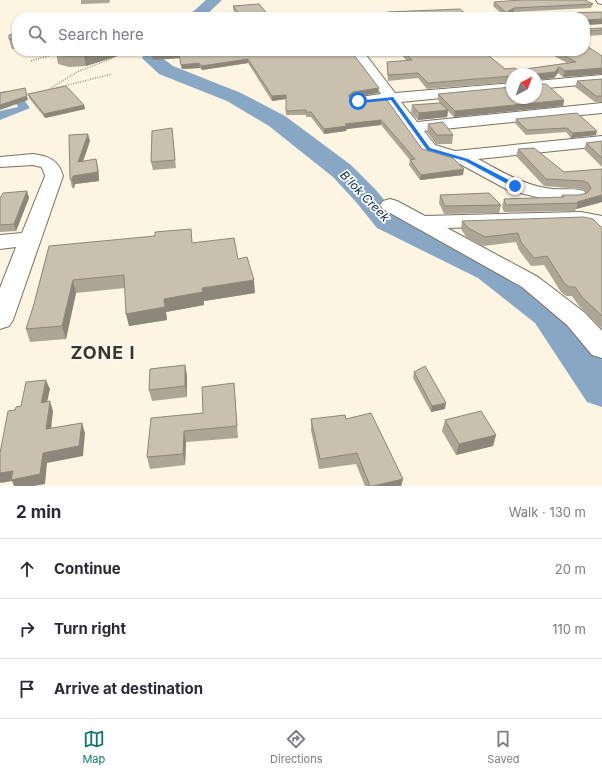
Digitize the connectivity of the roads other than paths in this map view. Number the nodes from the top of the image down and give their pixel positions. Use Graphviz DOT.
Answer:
graph roads {
  1 [pos="360,56"];
  2 [pos="602,79"];
  3 [pos="542,84"];
  4 [pos="506,88"];
  5 [pos="392,98"];
  6 [pos="358,101"];
  7 [pos="602,108"];
  8 [pos="412,127"];
  9 [pos="602,142"];
  10 [pos="453,156"];
  11 [pos="0,162"];
  12 [pos="577,195"];
  13 [pos="390,204"];
  14 [pos="420,222"];
  15 [pos="602,222"];
  16 [pos="30,239"];
  17 [pos="0,242"];
  18 [pos="0,320"];
  19 [pos="602,348"];
  1 -- 5 [label="street"];
  2 -- 3 [label="street"];
  4 -- 5 [label="street"];
  5 -- 6 [label="street"];
  5 -- 8 [label="street"];
  7 -- 8 [label="street"];
  8 -- 10 [label="street"];
  9 -- 10 [label="street"];
  10 -- 12 [label="street"];
  11 -- 16 [label="street"];
  13 -- 14 [label="street"];
  14 -- 15 [label="street"];
  14 -- 19 [label="street"];
  16 -- 17 [label="street"];
  16 -- 18 [label="street"];
}
